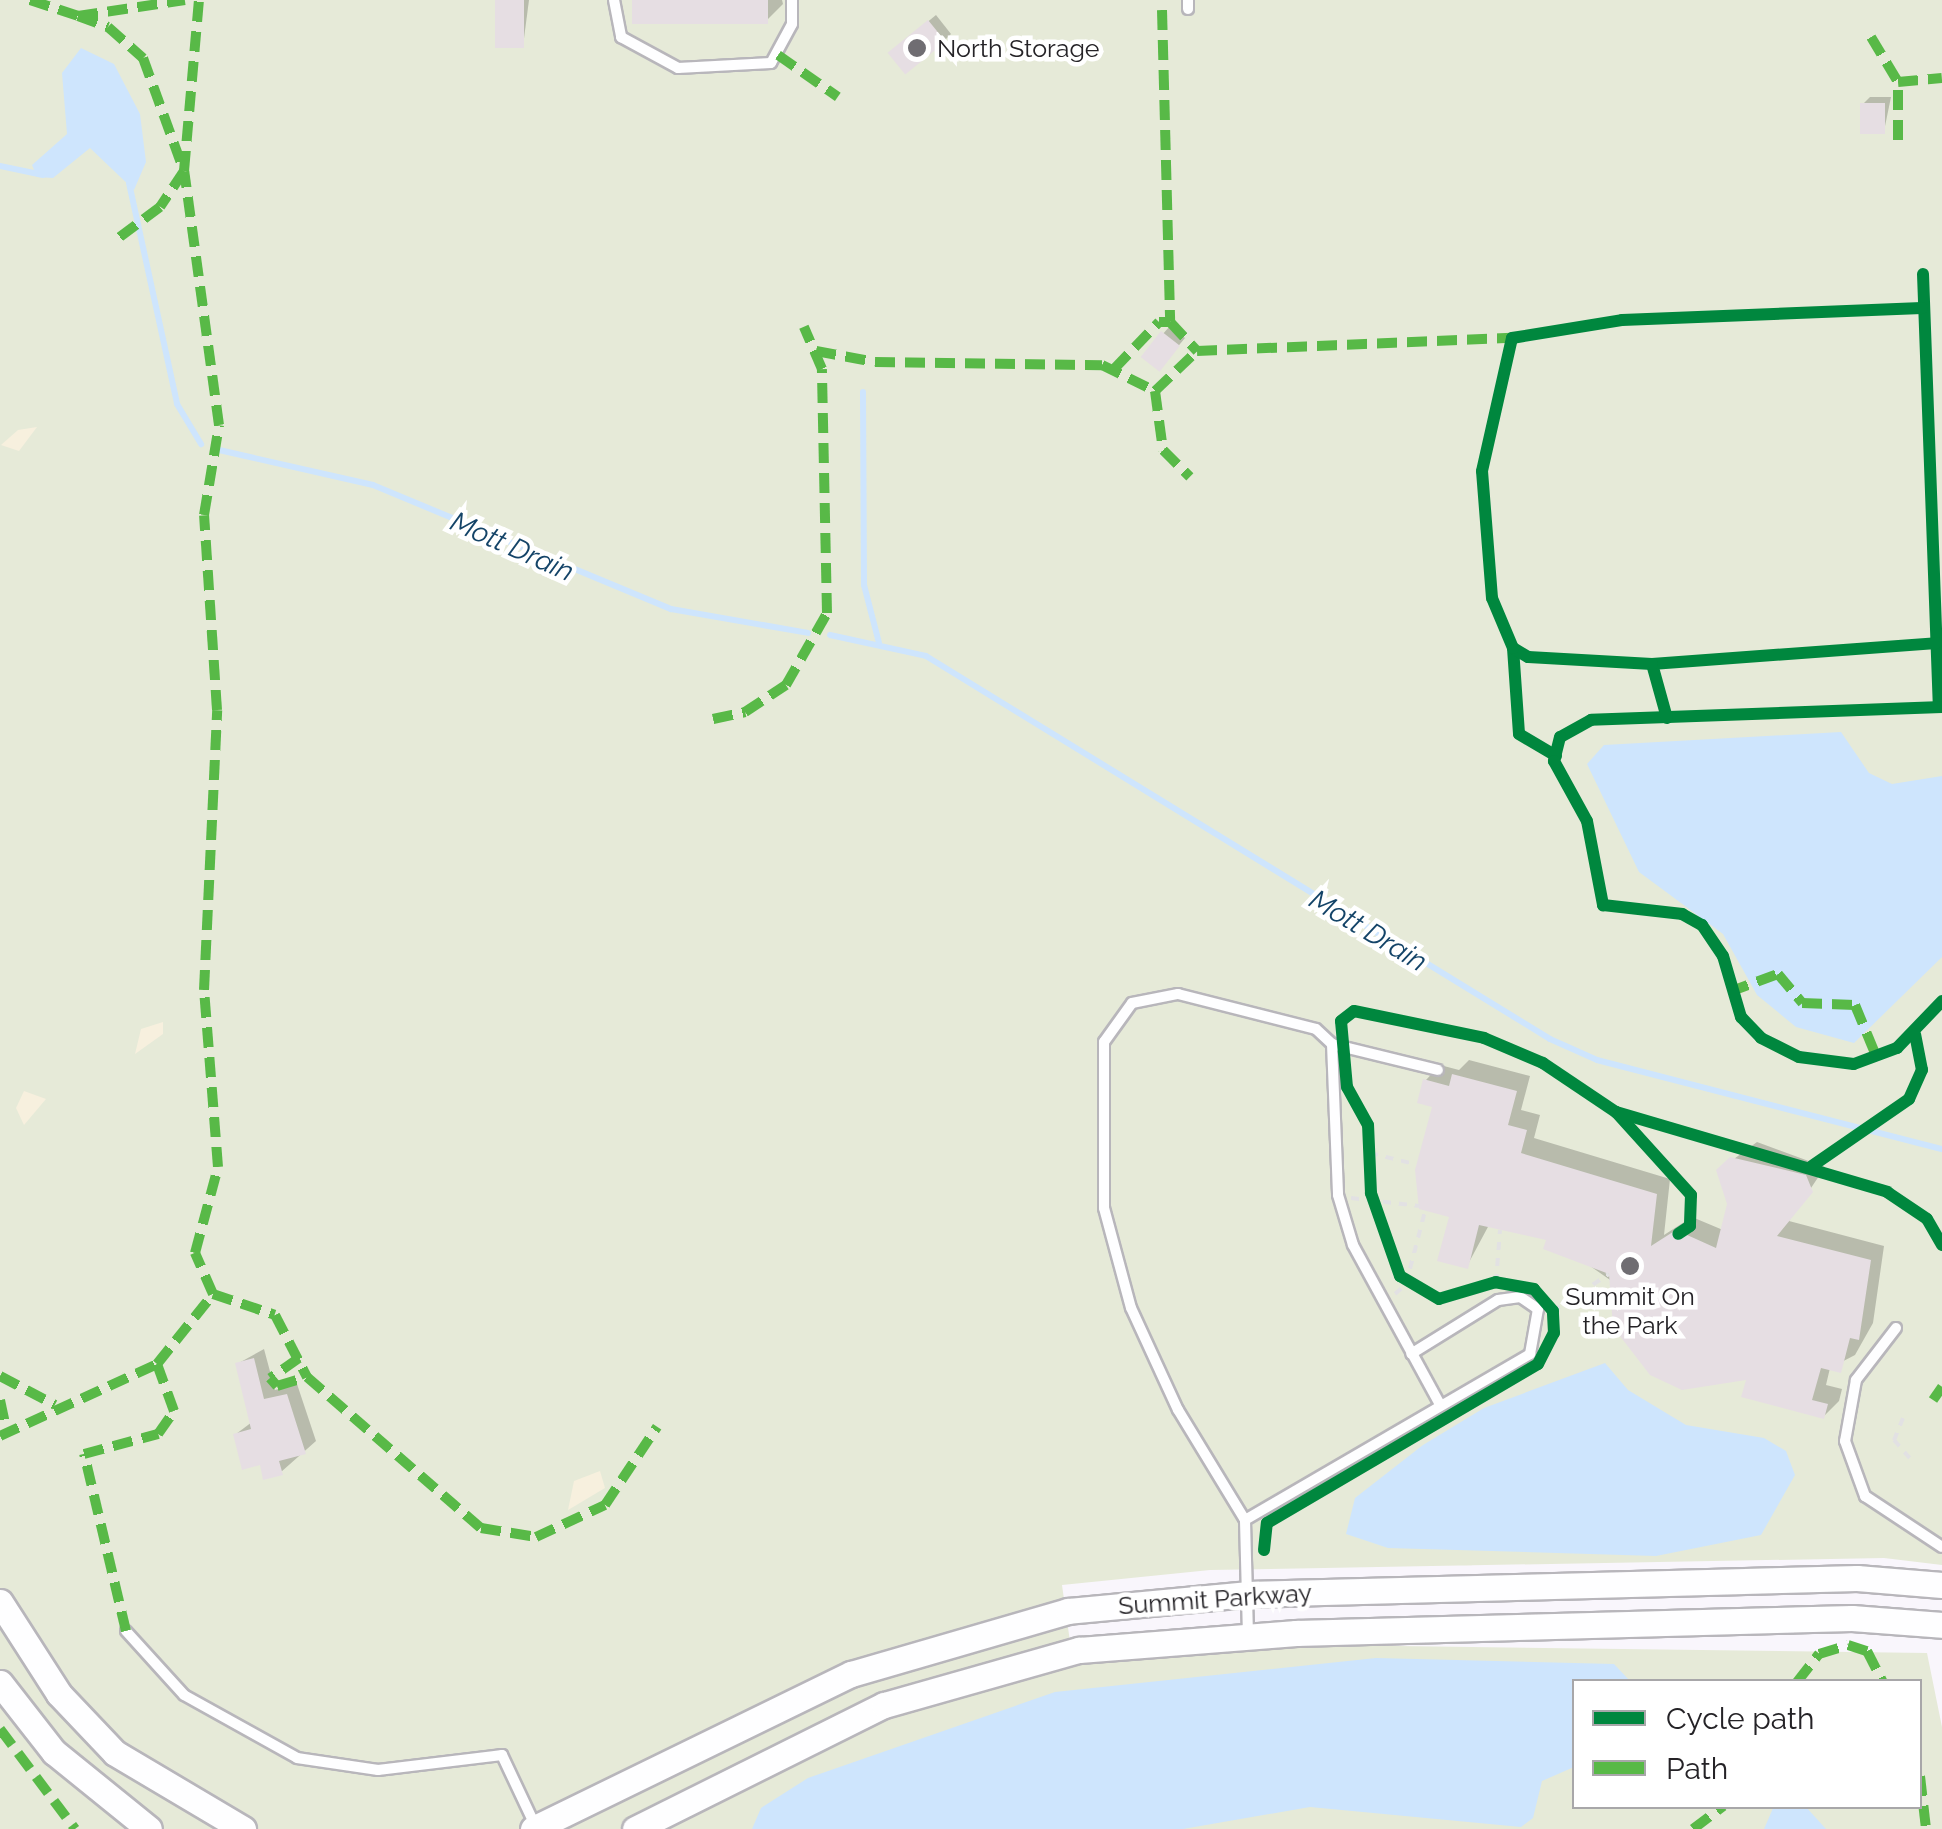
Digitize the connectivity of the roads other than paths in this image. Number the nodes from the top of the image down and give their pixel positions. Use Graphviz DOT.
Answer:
graph roads {
  1 [pos="614,0"];
  2 [pos="792,0"];
  3 [pos="1332,1044"];
  4 [pos="1438,1070"];
  5 [pos="1896,1328"];
  6 [pos="1411,1354"];
  7 [pos="1438,1403"];
  8 [pos="1245,1520"];
  9 [pos="1942,1547"];
  10 [pos="1942,1585"];
  11 [pos="1247,1594"];
  12 [pos="0,1602"];
  13 [pos="1942,1624"];
  14 [pos="126,1631"];
  15 [pos="1248,1635"];
  16 [pos="0,1683"];
  17 [pos="149,1829"];
  18 [pos="243,1829"];
  19 [pos="535,1829"];
  20 [pos="635,1829"];
  1 -- 2 [label="lane"];
  3 -- 4 [label="lane"];
  3 -- 6 [label="lane"];
  3 -- 8 [label="lane"];
  5 -- 9 [label="lane"];
  6 -- 7 [label="lane"];
  6 -- 7 [label="lane"];
  7 -- 8 [label="lane"];
  8 -- 11 [label="lane"];
  10 -- 11 [label="street, Summit Parkway"];
  11 -- 15 [label="lane"];
  11 -- 19 [label="street, Summit Parkway"];
  12 -- 18 [label="street"];
  13 -- 15 [label="street, Summit Parkway"];
  14 -- 19 [label="lane"];
  15 -- 20 [label="street, Summit Parkway"];
  16 -- 17 [label="street"];
}
